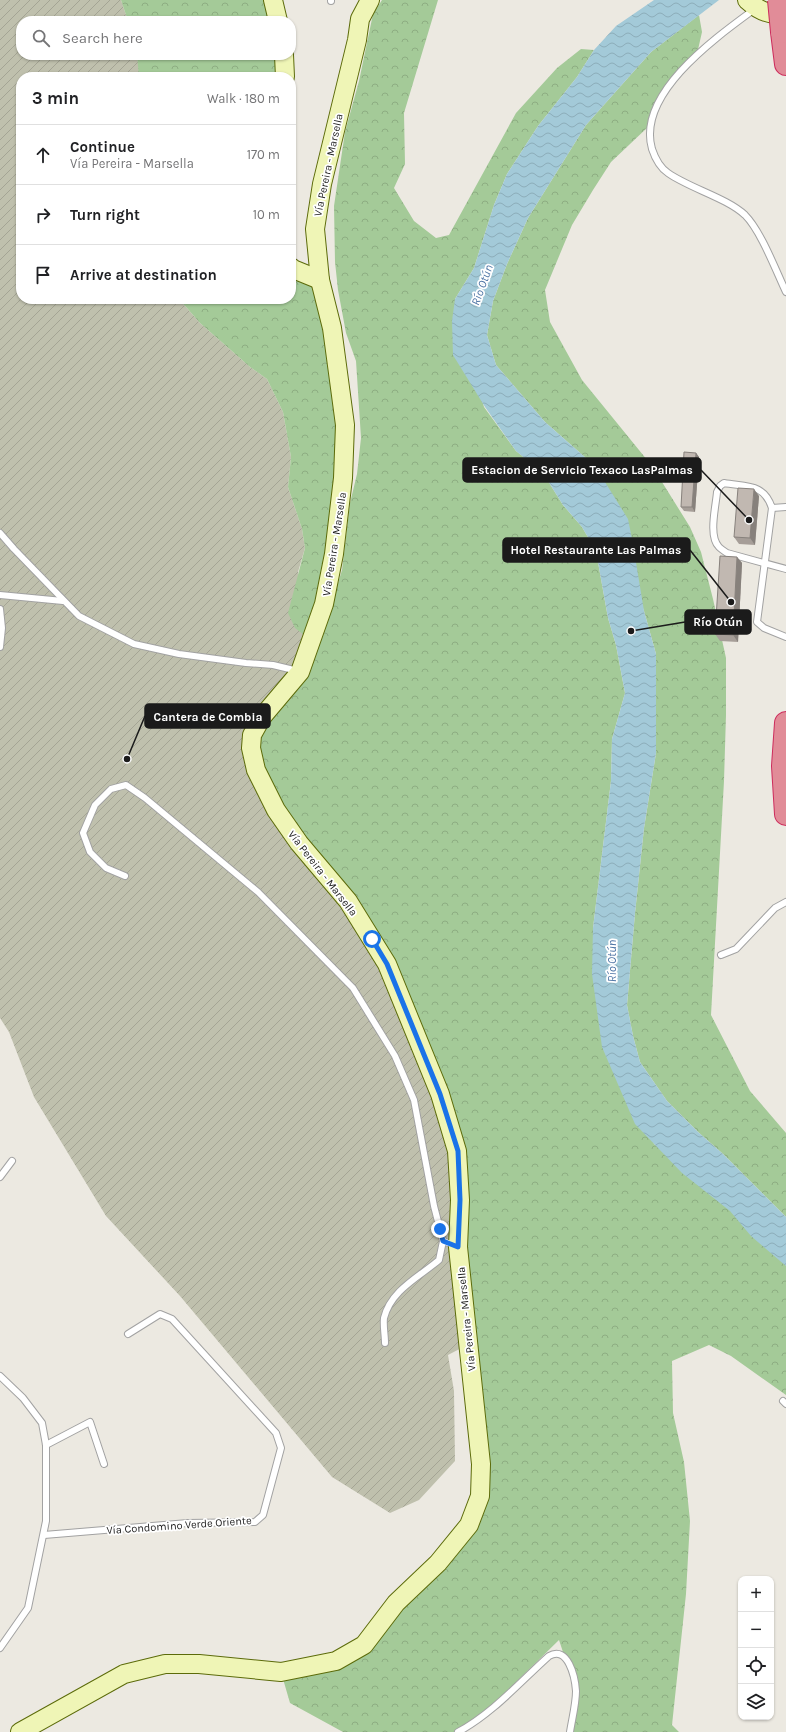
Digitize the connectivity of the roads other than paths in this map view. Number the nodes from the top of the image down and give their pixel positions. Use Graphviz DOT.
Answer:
graph roads {
  1 [pos="273,0"];
  2 [pos="370,0"];
  3 [pos="779,0"];
  4 [pos="751,4"];
  5 [pos="277,16"];
  6 [pos="784,23"];
  7 [pos="284,60"];
  8 [pos="786,64"];
  9 [pos="285,72"];
  10 [pos="296,270"];
  11 [pos="320,280"];
  12 [pos="786,292"];
  13 [pos="786,507"];
  14 [pos="772,508"];
  15 [pos="0,533"];
  16 [pos="765,564"];
  17 [pos="786,569"];
  18 [pos="0,595"];
  19 [pos="63,601"];
  20 [pos="0,609"];
  21 [pos="786,638"];
  22 [pos="0,647"];
  23 [pos="300,672"];
  24 [pos="786,723"];
  25 [pos="786,814"];
  26 [pos="125,876"];
  27 [pos="786,902"];
  28 [pos="721,955"];
  29 [pos="12,1161"];
  30 [pos="0,1177"];
  31 [pos="450,1244"];
  32 [pos="128,1334"];
  33 [pos="385,1343"];
  34 [pos="0,1376"];
  35 [pos="46,1445"];
  36 [pos="104,1464"];
  37 [pos="44,1536"];
  38 [pos="0,1648"];
  39 [pos="20,1732"];
  40 [pos="458,1732"];
  41 [pos="570,1732"];
  1 -- 5 [label="main road"];
  2 -- 11 [label="main road, Vía Pereira - Marsella"];
  3 -- 6 [label="highway, bridge"];
  4 -- 6 [label="main road"];
  4 -- 12 [label="lane"];
  6 -- 8 [label="highway"];
  7 -- 9 [label="main road"];
  10 -- 11 [label="main road"];
  11 -- 23 [label="main road, Vía Pereira - Marsella"];
  13 -- 14 [label="lane"];
  14 -- 16 [label="lane"];
  14 -- 16 [label="lane"];
  15 -- 19 [label="lane"];
  16 -- 17 [label="lane"];
  16 -- 21 [label="lane"];
  18 -- 19 [label="lane"];
  19 -- 23 [label="lane"];
  20 -- 22 [label="lane"];
  23 -- 31 [label="main road, Vía Pereira - Marsella"];
  24 -- 25 [label="highway"];
  26 -- 31 [label="lane"];
  27 -- 28 [label="lane"];
  29 -- 30 [label="lane"];
  31 -- 33 [label="lane"];
  31 -- 39 [label="main road, Vía Pereira - Marsella"];
  32 -- 37 [label="lane, Vía Condomino Verde Oriente"];
  34 -- 35 [label="lane"];
  35 -- 36 [label="lane"];
  35 -- 37 [label="lane"];
  37 -- 38 [label="lane"];
  40 -- 41 [label="lane"];
}
